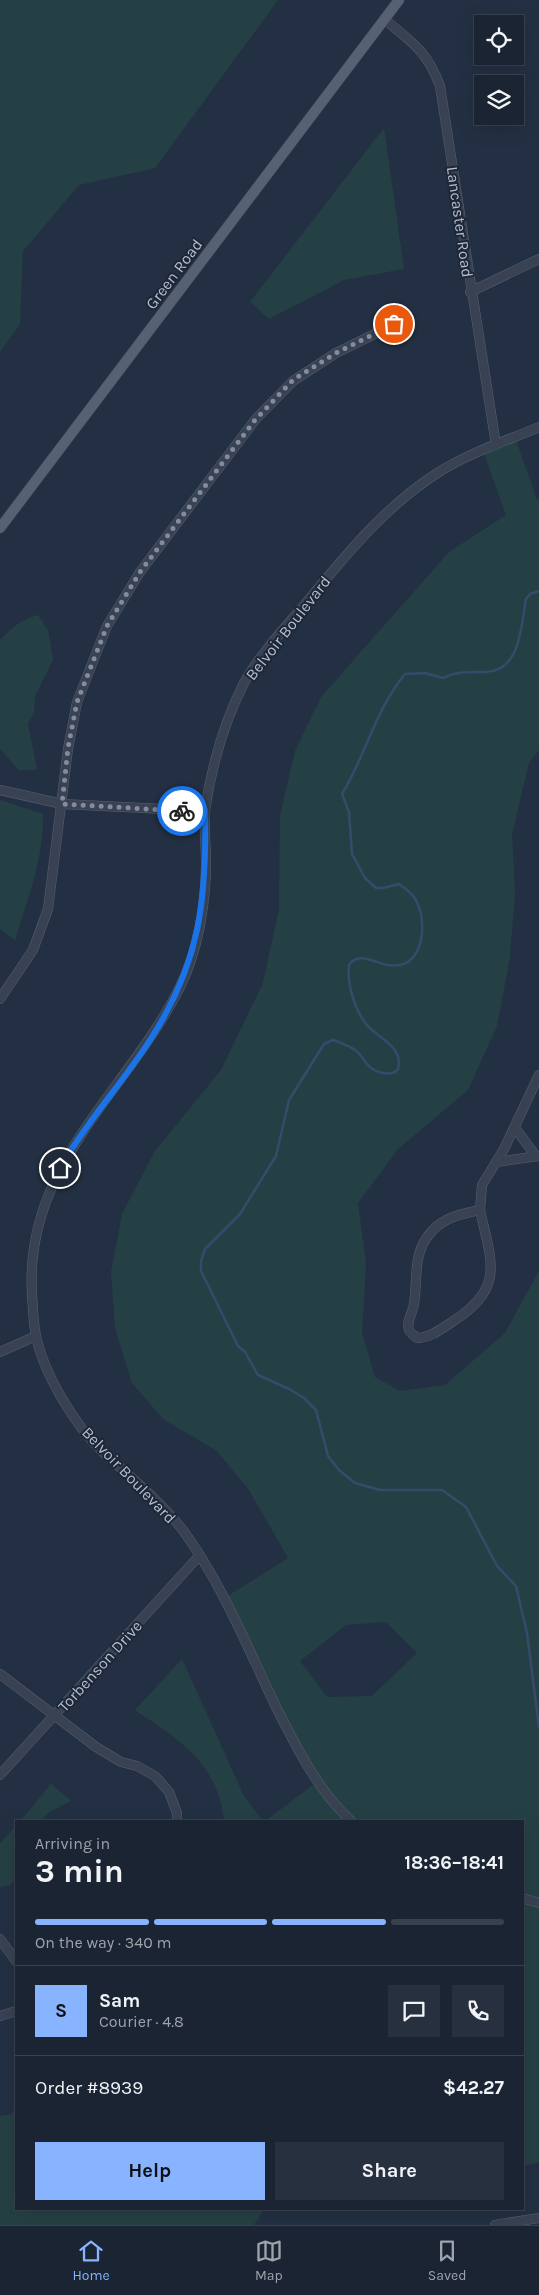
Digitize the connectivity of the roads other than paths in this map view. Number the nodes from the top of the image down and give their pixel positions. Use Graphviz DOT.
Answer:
graph roads {
  1 [pos="399,0"];
  2 [pos="384,19"];
  3 [pos="539,259"];
  4 [pos="470,292"];
  5 [pos="407,318"];
  6 [pos="539,426"];
  7 [pos="496,445"];
  8 [pos="0,528"];
  9 [pos="0,790"];
  10 [pos="62,804"];
  11 [pos="205,810"];
  12 [pos="0,999"];
  13 [pos="539,1075"];
  14 [pos="515,1128"];
  15 [pos="538,1156"];
  16 [pos="496,1162"];
  17 [pos="480,1210"];
  18 [pos="36,1336"];
  19 [pos="0,1352"];
  20 [pos="199,1556"];
  21 [pos="0,1674"];
  22 [pos="56,1715"];
  23 [pos="0,1775"];
  24 [pos="178,1820"];
  25 [pos="350,1820"];
  26 [pos="524,1899"];
  27 [pos="539,1903"];
  28 [pos="0,1939"];
  29 [pos="15,1960"];
  30 [pos="15,2011"];
  31 [pos="0,2016"];
  32 [pos="539,2218"];
  33 [pos="496,2225"];
  1 -- 2 [label="main road, Green Road"];
  2 -- 4 [label="street, Lancaster Road"];
  2 -- 8 [label="main road, Green Road"];
  3 -- 4 [label="street"];
  4 -- 7 [label="street, Lancaster Road"];
  5 -- 10 [label="street"];
  6 -- 7 [label="street, Belvoir Boulevard"];
  7 -- 11 [label="street, Belvoir Boulevard"];
  9 -- 10 [label="street"];
  10 -- 11 [label="street"];
  10 -- 12 [label="street"];
  11 -- 18 [label="street, Belvoir Boulevard"];
  13 -- 14 [label="street"];
  14 -- 15 [label="street"];
  14 -- 16 [label="street"];
  15 -- 16 [label="street"];
  16 -- 17 [label="street"];
  17 -- 17 [label="street"];
  18 -- 19 [label="street"];
  18 -- 20 [label="street, Belvoir Boulevard"];
  20 -- 22 [label="street, Torbenson Drive"];
  20 -- 25 [label="street, Belvoir Boulevard"];
  21 -- 22 [label="street"];
  22 -- 23 [label="street, Torbenson Drive"];
  22 -- 24 [label="street"];
  26 -- 27 [label="street"];
  28 -- 29 [label="street"];
  30 -- 31 [label="street"];
  32 -- 33 [label="street"];
}
